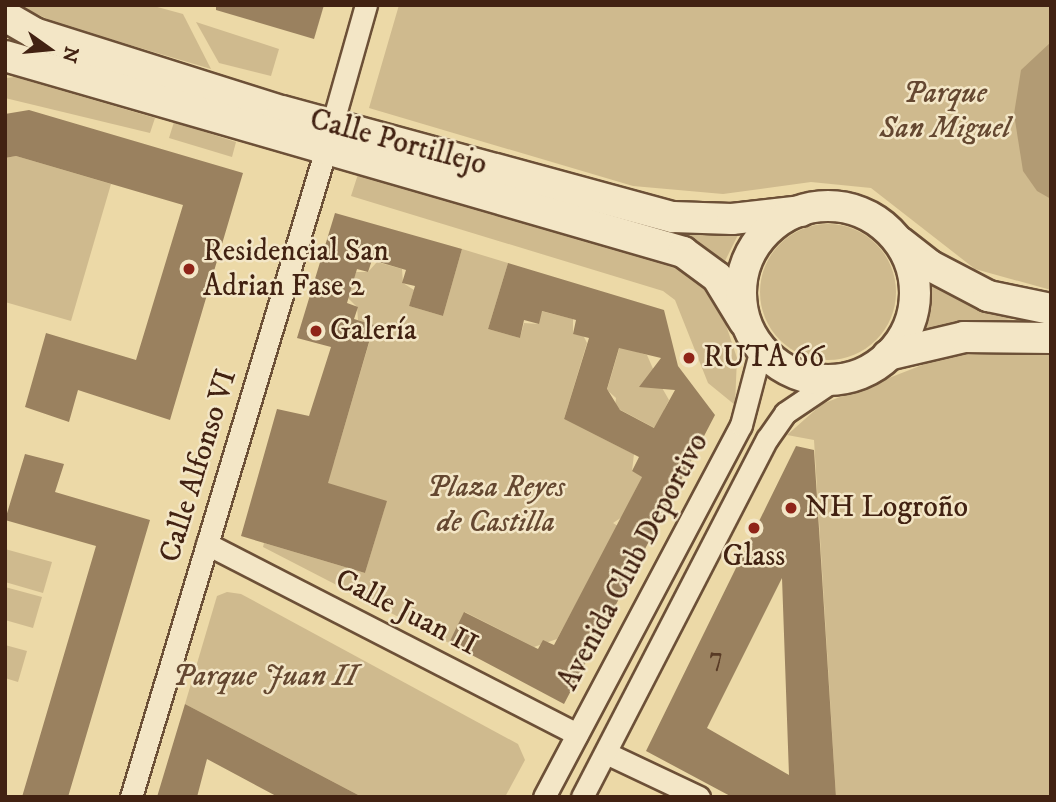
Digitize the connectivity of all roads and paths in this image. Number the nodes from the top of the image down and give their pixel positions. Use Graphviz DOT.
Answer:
graph roads {
  1 [pos="366,5"];
  2 [pos="5,16"];
  3 [pos="5,57"];
  4 [pos="328,139"];
  5 [pos="802,211"];
  6 [pos="898,241"];
  7 [pos="1051,309"];
  8 [pos="744,321"];
  9 [pos="1051,338"];
  10 [pos="761,349"];
  11 [pos="888,355"];
  12 [pos="834,380"];
  13 [pos="207,544"];
  14 [pos="577,734"];
  15 [pos="606,753"];
  16 [pos="131,797"];
  17 [pos="544,797"];
  18 [pos="582,797"];
  19 [pos="699,797"];
  1 -- 4 [label="street, Calle Alfonso VI"];
  2 -- 4 [label="main road, Calle Portillejo"];
  3 -- 4 [label="main road, Calle Portillejo"];
  4 -- 5 [label="main road, Calle Portillejo"];
  4 -- 8 [label="main road, Calle Portillejo"];
  4 -- 13 [label="street, Calle Alfonso VI"];
  5 -- 6 [label="main road"];
  5 -- 8 [label="main road"];
  6 -- 7 [label="main road"];
  6 -- 11 [label="main road"];
  8 -- 10 [label="main road"];
  9 -- 11 [label="main road"];
  10 -- 12 [label="main road"];
  10 -- 14 [label="street, Avenida Club Deportivo"];
  11 -- 12 [label="main road"];
  12 -- 15 [label="street, Avenida Club Deportivo"];
  13 -- 14 [label="street, Calle Juan II"];
  13 -- 16 [label="street, Calle Alfonso VI"];
  14 -- 17 [label="street, Avenida Club Deportivo"];
  15 -- 18 [label="street, Avenida Club Deportivo"];
  15 -- 19 [label="street"];
}
